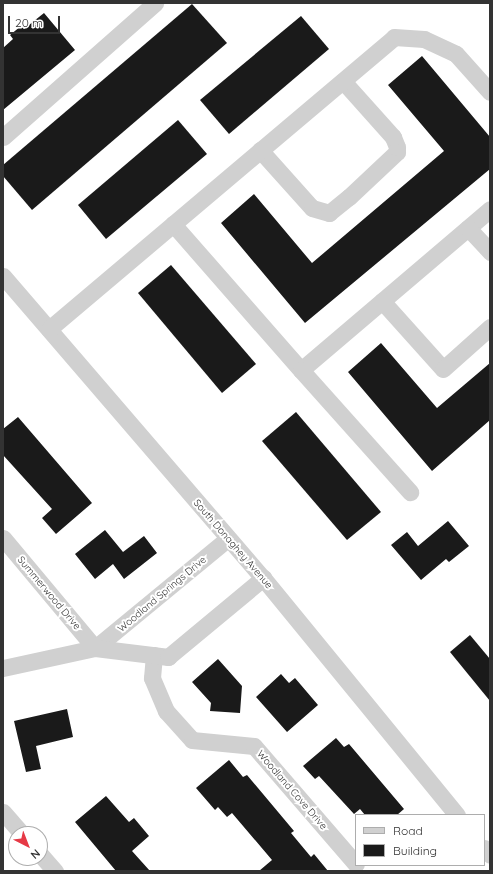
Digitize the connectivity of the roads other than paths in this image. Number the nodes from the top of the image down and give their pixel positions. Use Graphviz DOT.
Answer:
graph roads {
  1 [pos="155,3"];
  2 [pos="343,81"];
  3 [pos="490,92"];
  4 [pos="3,137"];
  5 [pos="260,150"];
  6 [pos="490,209"];
  7 [pos="173,224"];
  8 [pos="468,228"];
  9 [pos="490,252"];
  10 [pos="3,276"];
  11 [pos="382,301"];
  12 [pos="490,327"];
  13 [pos="49,329"];
  14 [pos="302,370"];
  15 [pos="410,492"];
  16 [pos="3,538"];
  17 [pos="227,539"];
  18 [pos="263,578"];
  19 [pos="95,648"];
  20 [pos="154,655"];
  21 [pos="3,668"];
  22 [pos="3,812"];
  23 [pos="456,814"];
  24 [pos="15,826"];
  25 [pos="355,862"];
  1 -- 4 [label="street"];
  2 -- 3 [label="street"];
  2 -- 5 [label="street"];
  2 -- 5 [label="street"];
  5 -- 7 [label="street"];
  6 -- 8 [label="street"];
  7 -- 13 [label="street"];
  7 -- 14 [label="street"];
  8 -- 9 [label="street"];
  8 -- 11 [label="street"];
  10 -- 13 [label="street, South Donaghey Avenue"];
  11 -- 12 [label="street"];
  11 -- 14 [label="street"];
  13 -- 17 [label="street, South Donaghey Avenue"];
  14 -- 15 [label="street"];
  16 -- 19 [label="street, Summerwood Drive"];
  17 -- 18 [label="street, South Donaghey Avenue"];
  17 -- 19 [label="street, Woodland Springs Drive"];
  18 -- 20 [label="street, Woodland Springs Drive"];
  18 -- 23 [label="street, South Donaghey Avenue"];
  19 -- 20 [label="street, Woodland Springs Drive"];
  19 -- 21 [label="street, Woodland Springs Drive"];
  20 -- 25 [label="street, Woodland Cove Drive"];
  22 -- 24 [label="street"];
}
